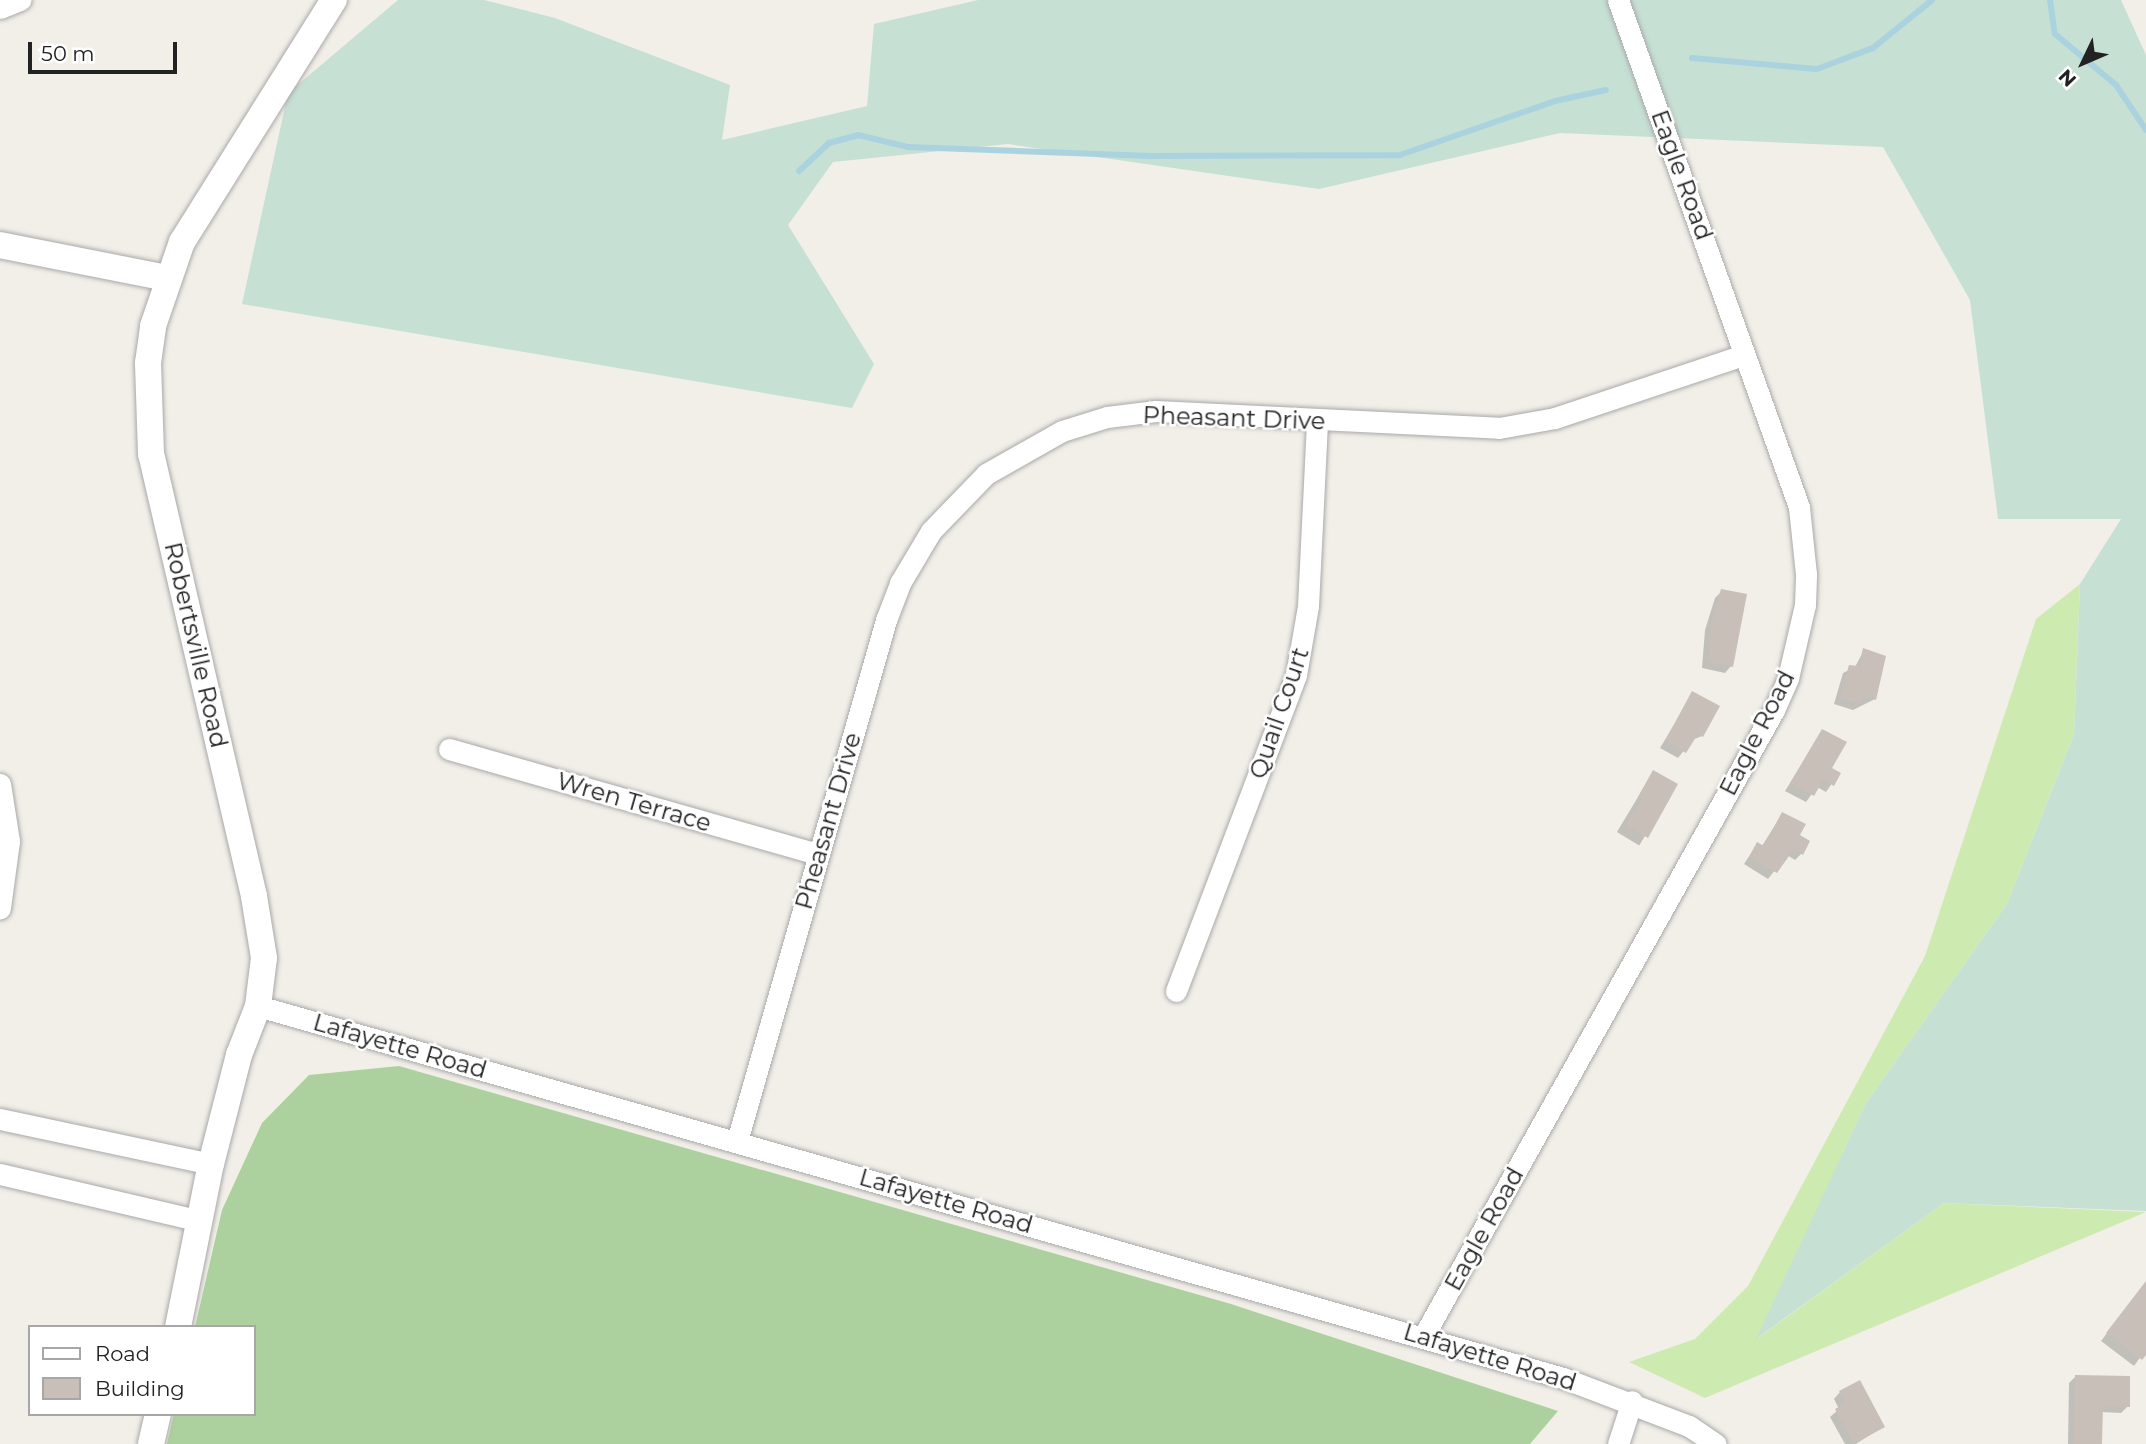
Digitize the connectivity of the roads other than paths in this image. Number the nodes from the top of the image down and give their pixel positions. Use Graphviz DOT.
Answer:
graph roads {
  1 [pos="20,0"];
  2 [pos="334,0"];
  3 [pos="1618,0"];
  4 [pos="0,8"];
  5 [pos="0,245"];
  6 [pos="167,278"];
  7 [pos="1743,355"];
  8 [pos="1317,421"];
  9 [pos="449,749"];
  10 [pos="0,783"];
  11 [pos="818,854"];
  12 [pos="0,908"];
  13 [pos="1176,990"];
  14 [pos="258,1006"];
  15 [pos="0,1120"];
  16 [pos="737,1141"];
  17 [pos="211,1164"];
  18 [pos="0,1174"];
  19 [pos="200,1222"];
  20 [pos="178,1325"];
  21 [pos="1423,1337"];
  22 [pos="1632,1401"];
  23 [pos="158,1416"];
  24 [pos="151,1444"];
  25 [pos="1618,1444"];
  26 [pos="1716,1444"];
  1 -- 4 [label="street"];
  2 -- 6 [label="street, Robertsville Road"];
  3 -- 7 [label="street, Eagle Road"];
  5 -- 6 [label="street"];
  6 -- 14 [label="street, Robertsville Road"];
  7 -- 8 [label="street, Pheasant Drive"];
  7 -- 21 [label="street, Eagle Road"];
  8 -- 11 [label="street, Pheasant Drive"];
  8 -- 13 [label="street, Quail Court"];
  9 -- 11 [label="street, Wren Terrace"];
  10 -- 12 [label="street"];
  11 -- 16 [label="street, Pheasant Drive"];
  14 -- 16 [label="street, Lafayette Road"];
  14 -- 17 [label="street, Robertsville Road"];
  15 -- 17 [label="street"];
  16 -- 21 [label="street, Lafayette Road"];
  17 -- 19 [label="street, Robertsville Road"];
  18 -- 19 [label="street"];
  19 -- 20 [label="street, Robertsville Road"];
  21 -- 22 [label="street, Lafayette Road"];
  22 -- 25 [label="street"];
  22 -- 26 [label="street, Lafayette Road"];
  23 -- 24 [label="street"];
}
